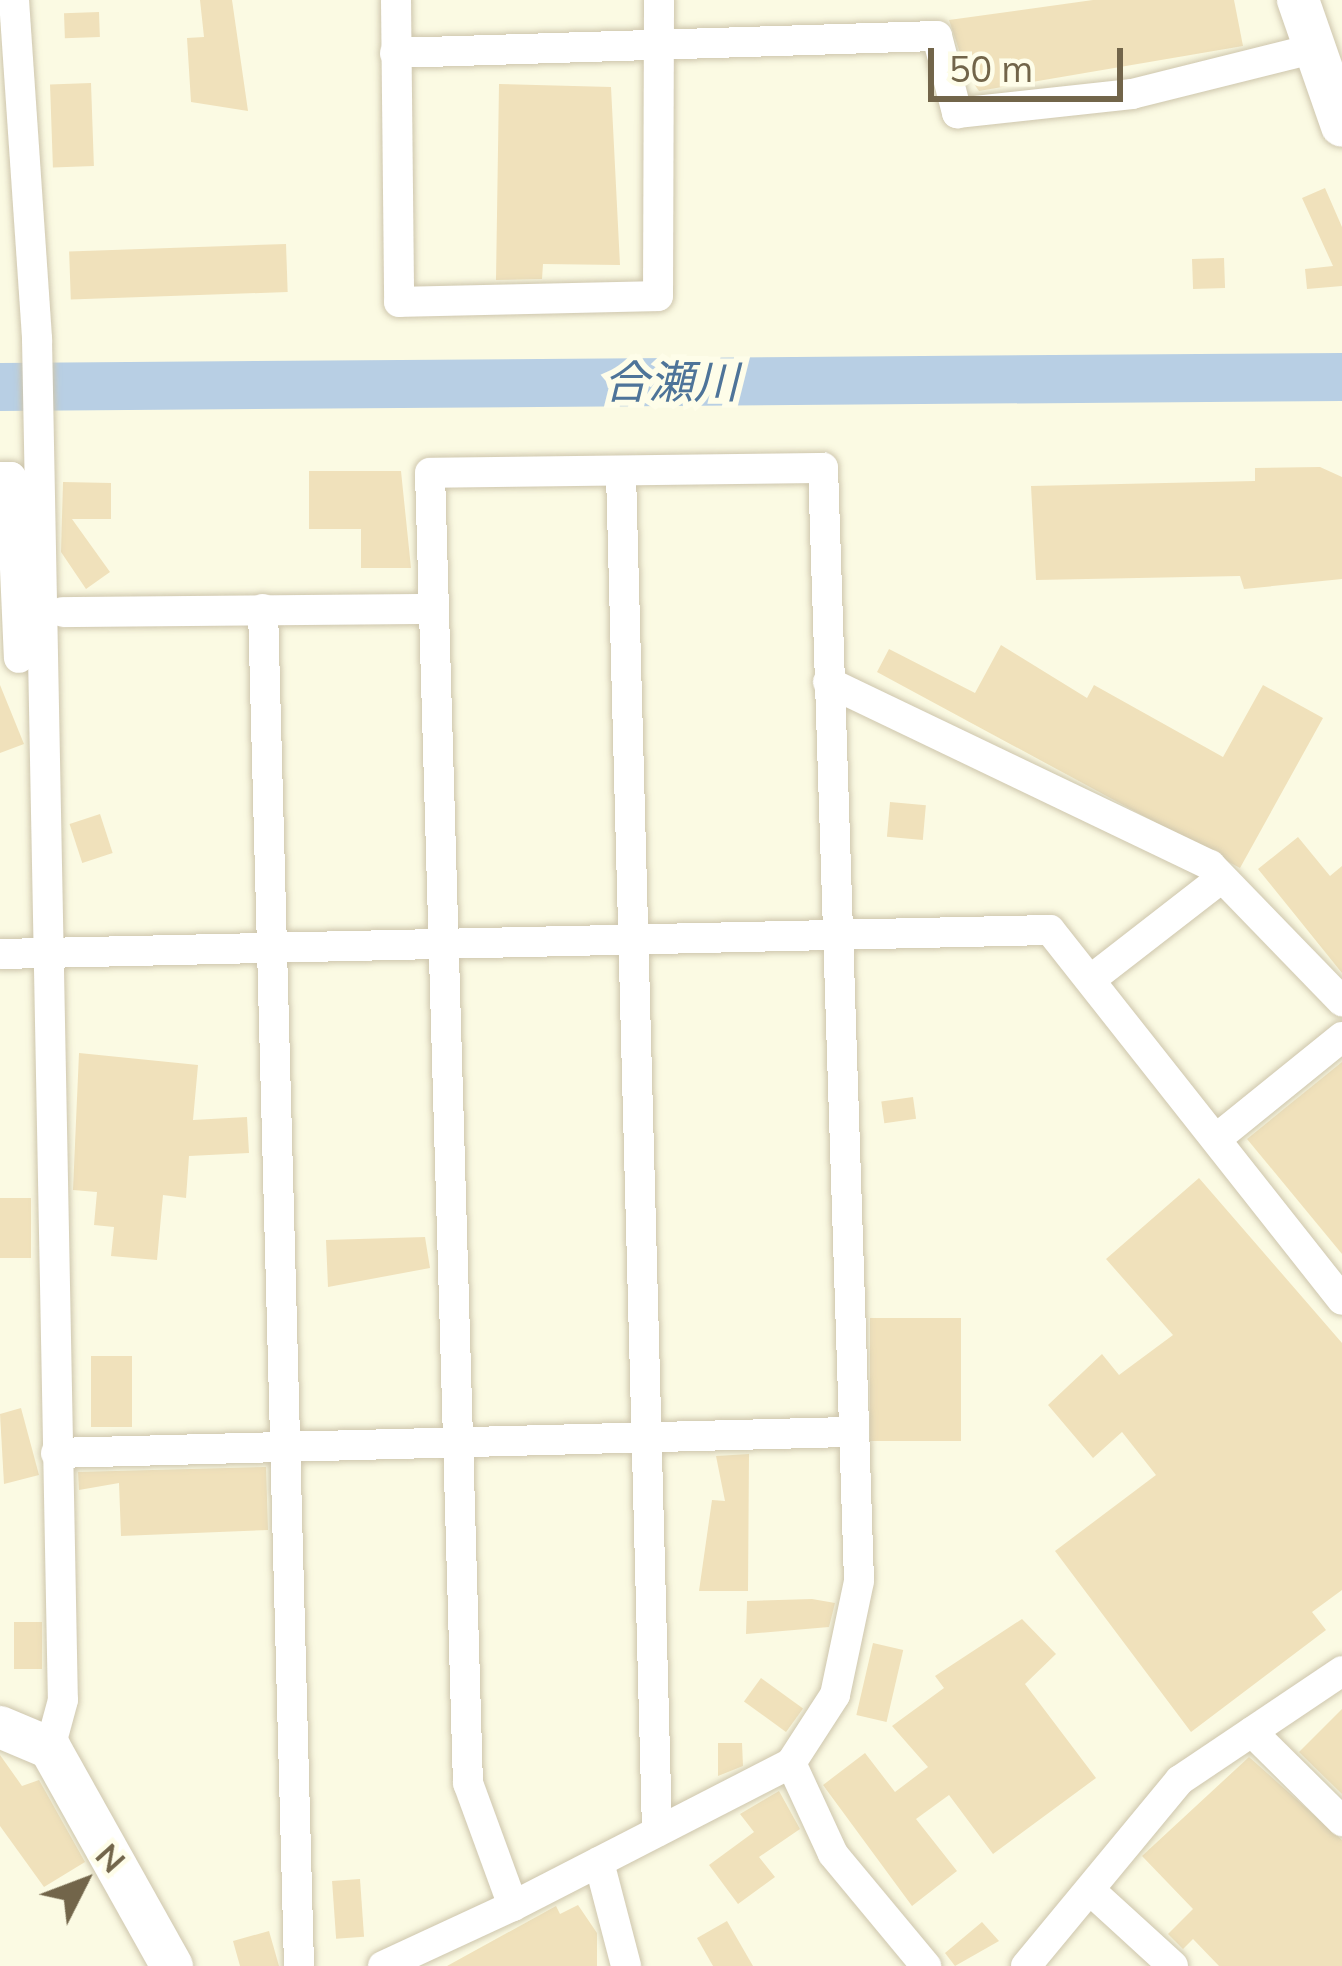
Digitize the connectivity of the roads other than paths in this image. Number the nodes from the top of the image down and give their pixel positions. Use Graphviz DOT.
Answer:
graph roads {
  1 [pos="14,0"];
  2 [pos="395,0"];
  3 [pos="659,0"];
  4 [pos="1298,0"];
  5 [pos="660,46"];
  6 [pos="1317,48"];
  7 [pos="395,53"];
  8 [pos="1342,126"];
  9 [pos="621,472"];
  10 [pos="0,477"];
  11 [pos="263,609"];
  12 [pos="432,609"];
  13 [pos="63,612"];
  14 [pos="828,682"];
  15 [pos="36,706"];
  16 [pos="1219,880"];
  17 [pos="834,936"];
  18 [pos="628,942"];
  19 [pos="272,950"];
  20 [pos="442,950"];
  21 [pos="0,954"];
  22 [pos="46,956"];
  23 [pos="1094,977"];
  24 [pos="1342,1001"];
  25 [pos="1342,1037"];
  26 [pos="1216,1139"];
  27 [pos="1342,1300"];
  28 [pos="650,1432"];
  29 [pos="849,1432"];
  30 [pos="458,1440"];
  31 [pos="283,1442"];
  32 [pos="56,1453"];
  33 [pos="1342,1671"];
  34 [pos="0,1727"];
  35 [pos="1252,1732"];
  36 [pos="50,1748"];
  37 [pos="790,1763"];
  38 [pos="1342,1821"];
  39 [pos="657,1832"];
  40 [pos="599,1862"];
  41 [pos="1091,1891"];
  42 [pos="513,1906"];
  43 [pos="172,1966"];
  44 [pos="299,1966"];
  45 [pos="383,1966"];
  46 [pos="626,1966"];
  47 [pos="926,1966"];
  48 [pos="1026,1966"];
  49 [pos="1173,1966"];
  1 -- 15 [label="street"];
  2 -- 7 [label="street"];
  3 -- 5 [label="street"];
  4 -- 6 [label="street"];
  5 -- 6 [label="street"];
  5 -- 7 [label="street"];
  5 -- 7 [label="street"];
  6 -- 8 [label="street"];
  9 -- 12 [label="street"];
  9 -- 14 [label="street"];
  9 -- 18 [label="street"];
  10 -- 15 [label="street"];
  11 -- 12 [label="street"];
  11 -- 13 [label="street"];
  11 -- 19 [label="street"];
  12 -- 20 [label="street"];
  14 -- 16 [label="street"];
  14 -- 17 [label="street"];
  15 -- 22 [label="street"];
  16 -- 23 [label="street"];
  16 -- 24 [label="street"];
  17 -- 18 [label="street"];
  17 -- 23 [label="street"];
  17 -- 29 [label="street"];
  18 -- 20 [label="street"];
  18 -- 28 [label="street"];
  19 -- 20 [label="street"];
  19 -- 22 [label="street"];
  19 -- 31 [label="street"];
  20 -- 30 [label="street"];
  21 -- 22 [label="street"];
  22 -- 32 [label="street"];
  23 -- 26 [label="street"];
  25 -- 26 [label="street"];
  26 -- 27 [label="street"];
  28 -- 29 [label="street"];
  28 -- 30 [label="street"];
  28 -- 39 [label="street"];
  29 -- 37 [label="street"];
  30 -- 31 [label="street"];
  30 -- 42 [label="street"];
  31 -- 32 [label="street"];
  31 -- 44 [label="street"];
  32 -- 36 [label="street"];
  33 -- 35 [label="street"];
  34 -- 36 [label="street"];
  35 -- 38 [label="street"];
  35 -- 41 [label="street"];
  36 -- 43 [label="street"];
  37 -- 39 [label="street"];
  37 -- 47 [label="street"];
  39 -- 40 [label="street"];
  40 -- 42 [label="street"];
  40 -- 46 [label="street"];
  41 -- 48 [label="street"];
  41 -- 49 [label="street"];
  42 -- 45 [label="street"];
}
